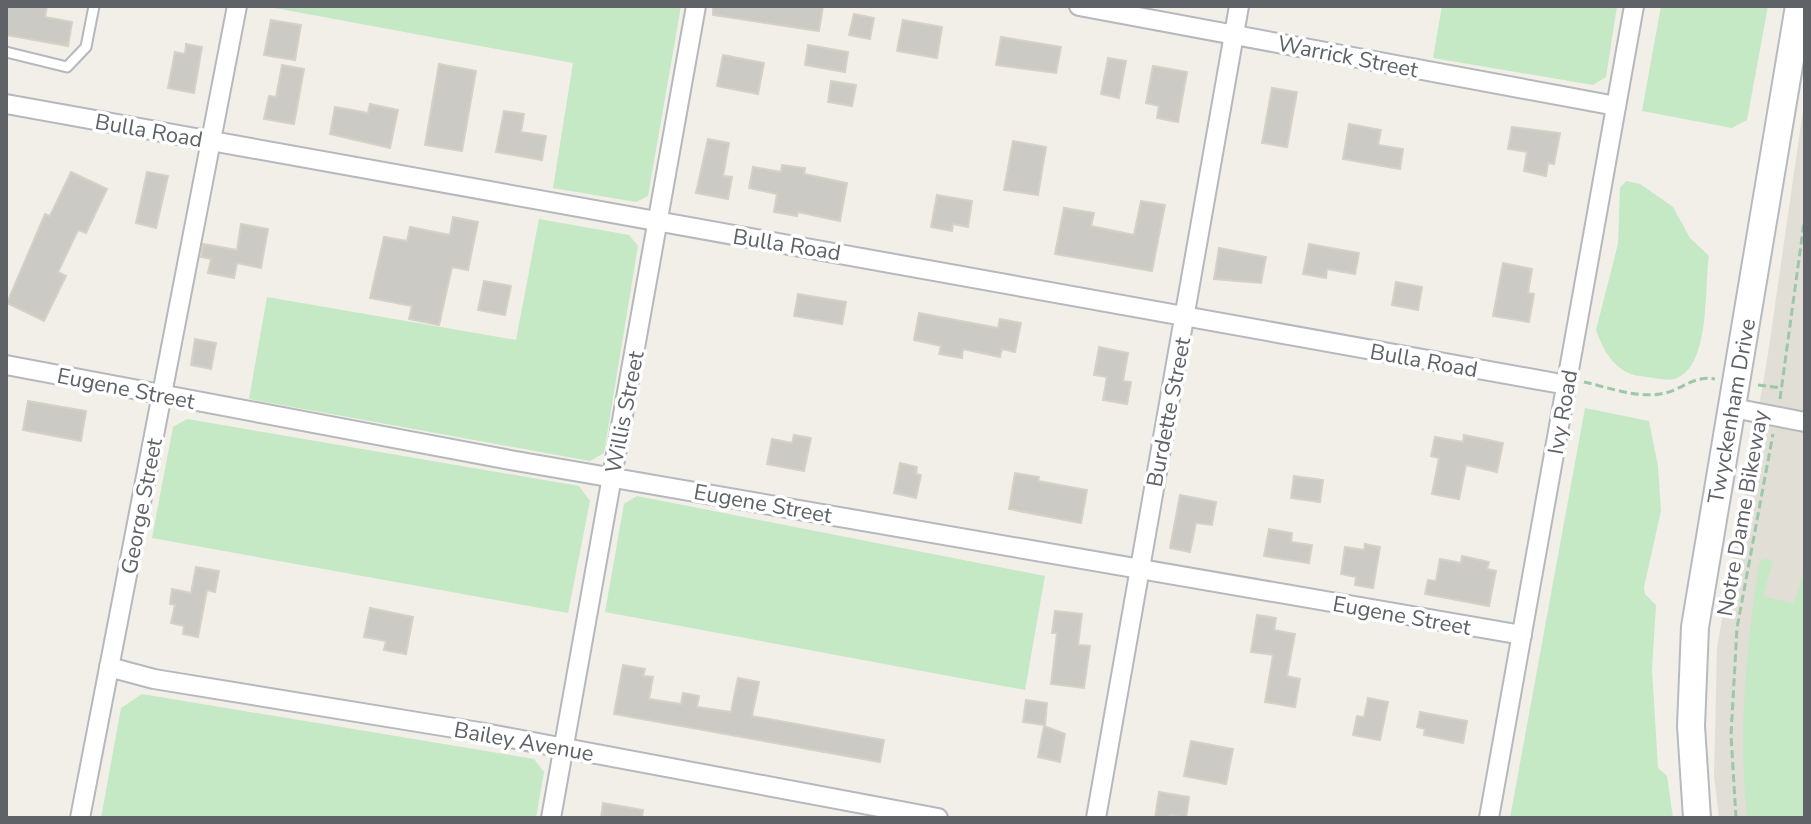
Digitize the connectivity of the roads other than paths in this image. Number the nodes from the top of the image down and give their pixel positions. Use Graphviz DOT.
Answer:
graph roads {
  1 [pos="94,6"];
  2 [pos="237,6"];
  3 [pos="696,6"];
  4 [pos="1079,6"];
  5 [pos="1239,6"];
  6 [pos="1634,6"];
  7 [pos="1799,6"];
  8 [pos="1234,34"];
  9 [pos="6,52"];
  10 [pos="6,104"];
  11 [pos="1616,106"];
  12 [pos="209,140"];
  13 [pos="658,221"];
  14 [pos="1187,317"];
  15 [pos="6,365"];
  16 [pos="1568,382"];
  17 [pos="163,393"];
  18 [pos="1735,395"];
  19 [pos="1805,422"];
  20 [pos="611,476"];
  21 [pos="1138,569"];
  22 [pos="1522,635"];
  23 [pos="109,667"];
  24 [pos="563,748"];
  25 [pos="80,818"];
  26 [pos="551,818"];
  27 [pos="938,818"];
  28 [pos="1096,818"];
  29 [pos="1489,818"];
  30 [pos="1697,818"];
  1 -- 9 [label="lane"];
  2 -- 12 [label="street, George Street"];
  3 -- 13 [label="street, Willis Street"];
  4 -- 8 [label="street, Warrick Street"];
  5 -- 8 [label="street, Burdette Street"];
  6 -- 11 [label="street, Ivy Road"];
  7 -- 18 [label="street, Twyckenham Drive"];
  8 -- 11 [label="street, Warrick Street"];
  8 -- 14 [label="street, Burdette Street"];
  10 -- 12 [label="street, Bulla Road"];
  11 -- 16 [label="street, Ivy Road"];
  12 -- 13 [label="street, Bulla Road"];
  12 -- 17 [label="street, George Street"];
  13 -- 14 [label="street, Bulla Road"];
  13 -- 20 [label="street, Willis Street"];
  14 -- 16 [label="street, Bulla Road"];
  14 -- 21 [label="street, Burdette Street"];
  15 -- 17 [label="street, Eugene Street"];
  16 -- 22 [label="street, Ivy Road"];
  17 -- 20 [label="street, Eugene Street"];
  17 -- 23 [label="street, George Street"];
  18 -- 19 [label="street"];
  18 -- 30 [label="street, Twyckenham Drive"];
  20 -- 21 [label="street, Eugene Street"];
  20 -- 24 [label="street, Willis Street"];
  21 -- 22 [label="street, Eugene Street"];
  21 -- 28 [label="street, Burdette Street"];
  22 -- 29 [label="street, Ivy Road"];
  23 -- 24 [label="street, Bailey Avenue"];
  23 -- 25 [label="street, George Street"];
  24 -- 26 [label="street, Willis Street"];
  24 -- 27 [label="street, Bailey Avenue"];
}
